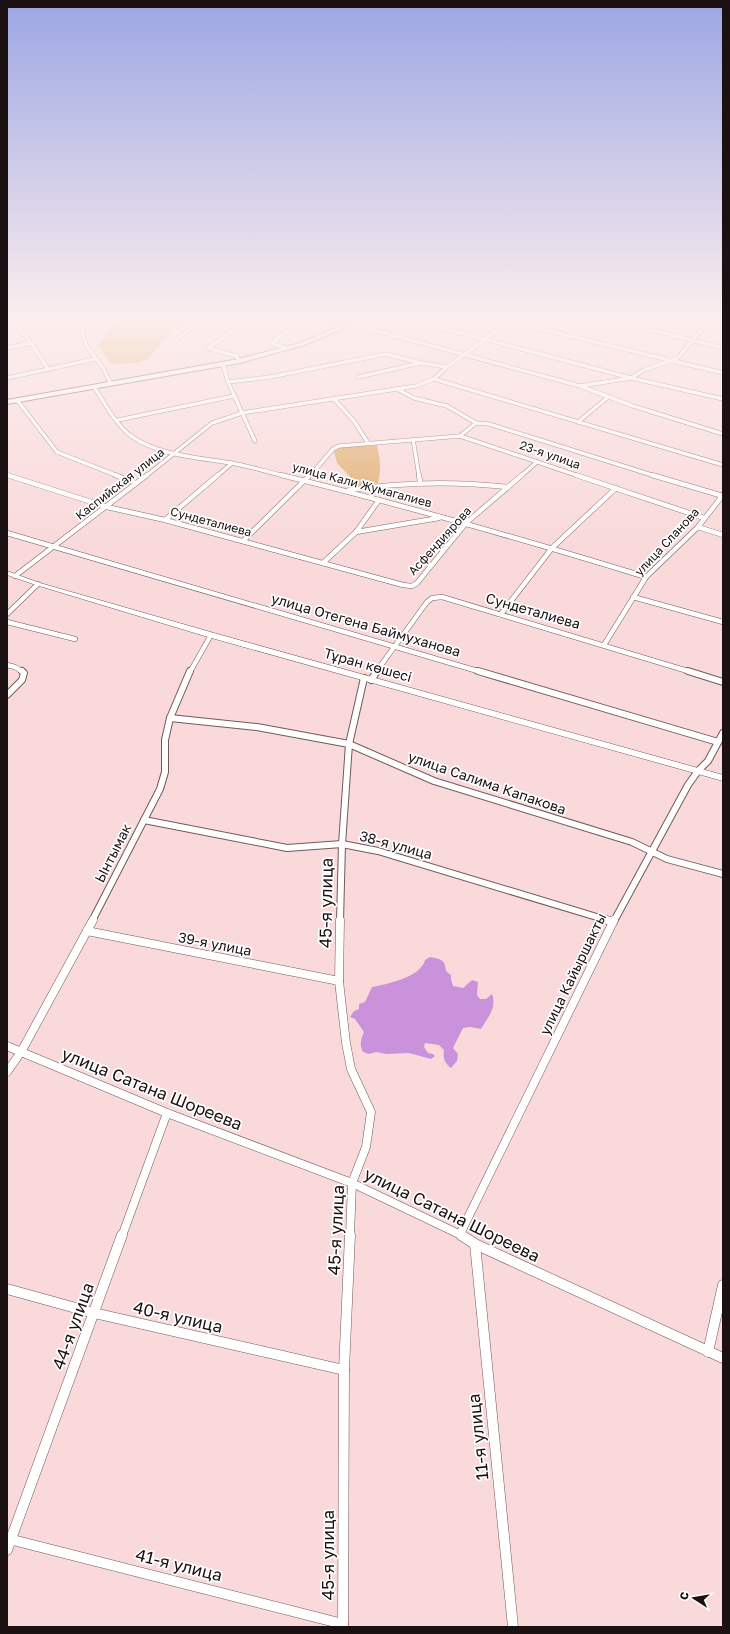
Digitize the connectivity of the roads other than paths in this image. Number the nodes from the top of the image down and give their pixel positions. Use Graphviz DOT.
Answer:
graph roads {
  1 [pos="39,396"];
  2 [pos="101,396"];
  3 [pos="233,396"];
  4 [pos="234,396"];
  5 [pos="351,396"];
  6 [pos="407,396"];
  7 [pos="492,396"];
  8 [pos="603,396"];
  9 [pos="711,396"];
  10 [pos="607,398"];
  11 [pos="334,399"];
  12 [pos="723,399"];
  13 [pos="17,400"];
  14 [pos="7,402"];
  15 [pos="242,413"];
  16 [pos="118,420"];
  17 [pos="578,422"];
  18 [pos="476,423"];
  19 [pos="723,434"];
  20 [pos="460,436"];
  21 [pos="413,439"];
  22 [pos="255,441"];
  23 [pos="368,443"];
  24 [pos="176,453"];
  25 [pos="537,462"];
  26 [pos="232,463"];
  27 [pos="723,465"];
  28 [pos="7,475"];
  29 [pos="306,480"];
  30 [pos="420,482"];
  31 [pos="136,483"];
  32 [pos="508,487"];
  33 [pos="616,488"];
  34 [pos="347,491"];
  35 [pos="723,495"];
  36 [pos="379,500"];
  37 [pos="107,507"];
  38 [pos="443,517"];
  39 [pos="704,518"];
  40 [pos="165,520"];
  41 [pos="466,523"];
  42 [pos="698,527"];
  43 [pos="356,532"];
  44 [pos="7,533"];
  45 [pos="723,535"];
  46 [pos="243,541"];
  47 [pos="55,547"];
  48 [pos="552,548"];
  49 [pos="323,563"];
  50 [pos="11,575"];
  51 [pos="646,577"];
  52 [pos="38,584"];
  53 [pos="412,586"];
  54 [pos="633,597"];
  55 [pos="7,614"];
  56 [pos="501,614"];
  57 [pos="7,622"];
  58 [pos="723,622"];
  59 [pos="211,635"];
  60 [pos="75,639"];
  61 [pos="604,645"];
  62 [pos="395,646"];
  63 [pos="7,665"];
  64 [pos="368,678"];
  65 [pos="723,682"];
  66 [pos="7,695"];
  67 [pos="170,718"];
  68 [pos="723,733"];
  69 [pos="718,742"];
  70 [pos="349,744"];
  71 [pos="698,771"];
  72 [pos="723,778"];
  73 [pos="144,820"];
  74 [pos="342,844"];
  75 [pos="652,851"];
  76 [pos="723,874"];
  77 [pos="613,922"];
  78 [pos="87,931"];
  79 [pos="340,981"];
  80 [pos="7,1046"];
  81 [pos="21,1052"];
  82 [pos="7,1072"];
  83 [pos="168,1113"];
  84 [pos="352,1183"];
  85 [pos="460,1234"];
  86 [pos="475,1244"];
  87 [pos="723,1285"];
  88 [pos="7,1289"];
  89 [pos="94,1313"];
  90 [pos="708,1352"];
  91 [pos="723,1358"];
  92 [pos="344,1370"];
  93 [pos="9,1539"];
  94 [pos="7,1550"];
  95 [pos="343,1625"];
  96 [pos="513,1627"];
  1 -- 13 [label="main road"];
  2 -- 16 [label="street, улица Кали Жумагалиев"];
  3 -- 16 [label="street"];
  4 -- 15 [label="street"];
  5 -- 11 [label="street, Каспийская улица"];
  6 -- 18 [label="street"];
  7 -- 17 [label="street"];
  8 -- 10 [label="street"];
  9 -- 12 [label="street"];
  10 -- 17 [label="street"];
  10 -- 19 [label="street"];
  11 -- 15 [label="street, Каспийская улица"];
  11 -- 23 [label="street"];
  13 -- 14 [label="main road"];
  13 -- 31 [label="street"];
  15 -- 22 [label="street"];
  15 -- 24 [label="street, Каспийская улица"];
  16 -- 24 [label="street, улица Кали Жумагалиев"];
  17 -- 27 [label="street"];
  18 -- 20 [label="street"];
  18 -- 35 [label="street"];
  20 -- 21 [label="street, 23-я улица"];
  20 -- 25 [label="street, 23-я улица"];
  21 -- 23 [label="street, 23-я улица"];
  21 -- 30 [label="street"];
  23 -- 29 [label="street, 23-я улица"];
  24 -- 26 [label="street, улица Кали Жумагалиев"];
  24 -- 31 [label="street, Каспийская улица"];
  25 -- 32 [label="street, Асфендиярова"];
  25 -- 33 [label="street, 23-я улица"];
  26 -- 29 [label="street, улица Кали Жумагалиев"];
  26 -- 40 [label="street"];
  28 -- 37 [label="street, Сундеталиева"];
  29 -- 34 [label="street, улица Кали Жумагалиев"];
  29 -- 46 [label="street"];
  30 -- 32 [label="street"];
  30 -- 34 [label="street"];
  31 -- 37 [label="street, Каспийская улица"];
  32 -- 41 [label="street, Асфендиярова"];
  33 -- 39 [label="street, 23-я улица"];
  33 -- 48 [label="street"];
  34 -- 36 [label="street, улица Кали Жумагалиев"];
  35 -- 39 [label="street, улица Сланова"];
  36 -- 38 [label="street, улица Кали Жумагалиев"];
  36 -- 43 [label="street"];
  37 -- 40 [label="street, Сундеталиева"];
  37 -- 47 [label="street, Каспийская улица"];
  38 -- 41 [label="street, улица Кали Жумагалиев"];
  38 -- 43 [label="street"];
  39 -- 42 [label="street, улица Сланова"];
  40 -- 46 [label="street, Сундеталиева"];
  41 -- 48 [label="street, улица Кали Жумагалиев"];
  41 -- 53 [label="street, Асфендиярова"];
  42 -- 45 [label="street"];
  42 -- 51 [label="street, улица Сланова"];
  43 -- 49 [label="street"];
  44 -- 47 [label="street, улица Отегена Баймуханова"];
  46 -- 49 [label="street, Сундеталиева"];
  47 -- 50 [label="street, Каспийская улица"];
  47 -- 62 [label="street, улица Отегена Баймуханова"];
  48 -- 51 [label="street, улица Кали Жумагалиев"];
  48 -- 56 [label="street"];
  49 -- 53 [label="street, Сундеталиева"];
  50 -- 52 [label="street, Тұран көшесі"];
  51 -- 54 [label="street, улица Сланова"];
  52 -- 55 [label="street"];
  52 -- 59 [label="street, Тұран көшесі"];
  54 -- 58 [label="street"];
  54 -- 61 [label="street, улица Сланова"];
  56 -- 61 [label="street, Сундеталиева"];
  56 -- 62 [label="street, Сундеталиева"];
  57 -- 60 [label="street"];
  59 -- 64 [label="street, Тұран көшесі"];
  59 -- 67 [label="street, Ынтымак"];
  61 -- 65 [label="street, Сундеталиева"];
  62 -- 64 [label="street, Сундеталиева"];
  62 -- 69 [label="street, улица Отегена Баймуханова"];
  63 -- 66 [label="street"];
  64 -- 70 [label="street, 45-я улица"];
  64 -- 71 [label="street, Тұран көшесі"];
  67 -- 70 [label="street, улица Салима Капакова"];
  67 -- 73 [label="street, Ынтымак"];
  68 -- 69 [label="street, улица Кайыршакты"];
  69 -- 71 [label="street, улица Кайыршакты"];
  70 -- 74 [label="street, 45-я улица"];
  70 -- 75 [label="street, улица Салима Капакова"];
  71 -- 72 [label="street, Тұран көшесі"];
  71 -- 75 [label="street, улица Кайыршакты"];
  73 -- 74 [label="street, 38-я улица"];
  73 -- 78 [label="street, Ынтымак"];
  74 -- 77 [label="street, 38-я улица"];
  74 -- 79 [label="street, 45-я улица"];
  75 -- 76 [label="street, улица Салима Капакова"];
  75 -- 77 [label="street, улица Кайыршакты"];
  77 -- 85 [label="street, улица Кайыршакты"];
  78 -- 79 [label="street, 39-я улица"];
  78 -- 81 [label="street, Ынтымак"];
  79 -- 84 [label="street, 45-я улица"];
  80 -- 81 [label="street, улица Сатана Шореева"];
  81 -- 82 [label="street, Ынтымак"];
  81 -- 83 [label="street, улица Сатана Шореева"];
  83 -- 84 [label="street, улица Сатана Шореева"];
  83 -- 89 [label="street, 44-я улица"];
  84 -- 85 [label="street, улица Сатана Шореева"];
  84 -- 92 [label="street, 45-я улица"];
  85 -- 86 [label="street, улица Сатана Шореева"];
  86 -- 90 [label="street, улица Сатана Шореева"];
  86 -- 96 [label="street, 11-я улица"];
  87 -- 90 [label="street"];
  88 -- 89 [label="street, 40-я улица"];
  89 -- 92 [label="street, 40-я улица"];
  89 -- 93 [label="street, 44-я улица"];
  90 -- 91 [label="street, улица Сатана Шореева"];
  92 -- 95 [label="street, 45-я улица"];
  93 -- 94 [label="street, 44-я улица"];
  93 -- 95 [label="street, 41-я улица"];
}
